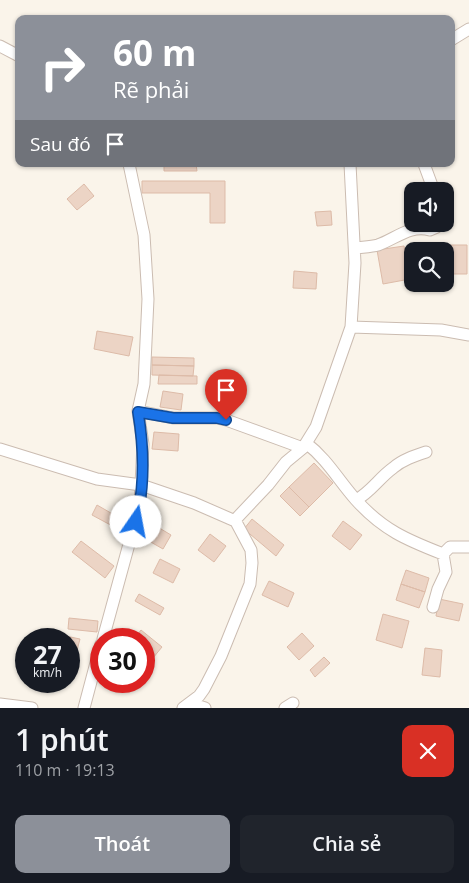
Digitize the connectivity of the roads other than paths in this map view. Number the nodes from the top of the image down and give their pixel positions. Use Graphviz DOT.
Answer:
graph roads {
  1 [pos="469,29"];
  2 [pos="455,38"];
  3 [pos="0,46"];
  4 [pos="15,54"];
  5 [pos="129,167"];
  6 [pos="350,167"];
  7 [pos="425,167"];
  8 [pos="431,182"];
  9 [pos="406,232"];
  10 [pos="355,248"];
  11 [pos="351,327"];
  12 [pos="469,335"];
  13 [pos="138,412"];
  14 [pos="304,446"];
  15 [pos="0,449"];
  16 [pos="426,452"];
  17 [pos="141,485"];
  18 [pos="356,500"];
  19 [pos="235,520"];
  20 [pos="469,547"];
  21 [pos="443,554"];
  22 [pos="433,607"];
  23 [pos="106,628"];
  24 [pos="90,685"];
  25 [pos="0,704"];
  26 [pos="186,706"];
  27 [pos="32,708"];
  28 [pos="84,708"];
  29 [pos="204,708"];
  1 -- 2 [label="street"];
  3 -- 4 [label="street"];
  5 -- 13 [label="street"];
  6 -- 10 [label="street"];
  7 -- 8 [label="street"];
  9 -- 10 [label="street"];
  10 -- 11 [label="street"];
  11 -- 12 [label="street"];
  11 -- 14 [label="street"];
  13 -- 14 [label="street"];
  13 -- 17 [label="street"];
  14 -- 18 [label="street"];
  14 -- 19 [label="street"];
  15 -- 17 [label="street"];
  16 -- 18 [label="street"];
  17 -- 19 [label="street"];
  17 -- 23 [label="street"];
  18 -- 21 [label="street"];
  19 -- 26 [label="street"];
  20 -- 21 [label="street"];
  21 -- 22 [label="street"];
  24 -- 28 [label="street"];
  25 -- 27 [label="street"];
  26 -- 29 [label="street"];
}
